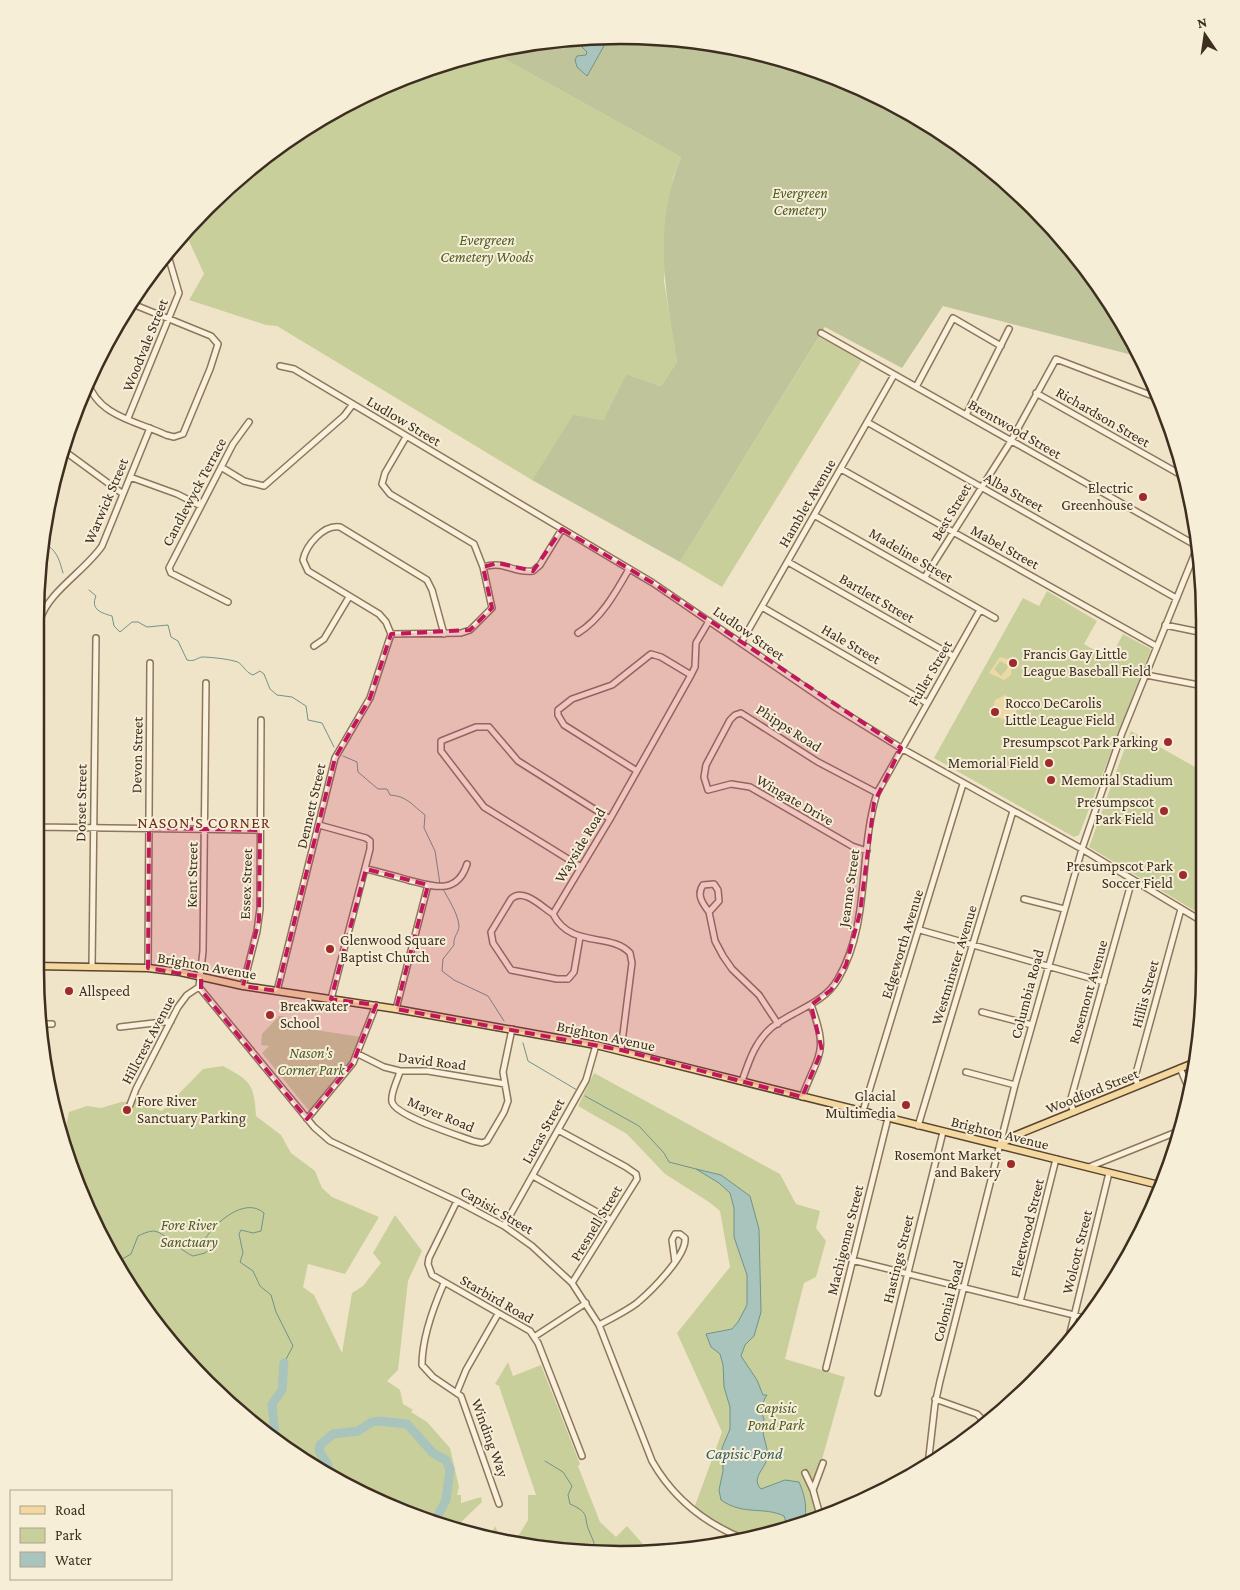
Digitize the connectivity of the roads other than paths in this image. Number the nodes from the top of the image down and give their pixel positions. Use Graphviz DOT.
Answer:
graph roads {
  1 [pos="170,261"];
  2 [pos="137,306"];
  3 [pos="169,320"];
  4 [pos="1009,329"];
  5 [pos="821,333"];
  6 [pos="1001,346"];
  7 [pos="280,366"];
  8 [pos="894,375"];
  9 [pos="916,387"];
  10 [pos="91,392"];
  11 [pos="1036,394"];
  12 [pos="1150,395"];
  13 [pos="353,404"];
  14 [pos="966,415"];
  15 [pos="128,418"];
  16 [pos="249,422"];
  17 [pos="867,422"];
  18 [pos="150,428"];
  19 [pos="406,437"];
  20 [pos="1011,441"];
  21 [pos="68,454"];
  22 [pos="221,467"];
  23 [pos="841,469"];
  24 [pos="1177,473"];
  25 [pos="130,477"];
  26 [pos="980,487"];
  27 [pos="123,494"];
  28 [pos="201,506"];
  29 [pos="814,515"];
  30 [pos="562,528"];
  31 [pos="953,532"];
  32 [pos="1191,543"];
  33 [pos="1192,558"];
  34 [pos="788,562"];
  35 [pos="483,567"];
  36 [pos="629,569"];
  37 [pos="925,577"];
  38 [pos="349,597"];
  39 [pos="1176,598"];
  40 [pos="228,602"];
  41 [pos="762,607"];
  42 [pos="44,610"];
  43 [pos="980,610"];
  44 [pos="995,618"];
  45 [pos="709,621"];
  46 [pos="1165,625"];
  47 [pos="1196,631"];
  48 [pos="578,633"];
  49 [pos="391,634"];
  50 [pos="444,634"];
  51 [pos="96,638"];
  52 [pos="741,643"];
  53 [pos="314,646"];
  54 [pos="1156,646"];
  55 [pos="954,656"];
  56 [pos="150,663"];
  57 [pos="691,675"];
  58 [pos="1146,675"];
  59 [pos="206,684"];
  60 [pos="1196,684"];
  61 [pos="927,703"];
  62 [pos="261,720"];
  63 [pos="901,748"];
  64 [pos="637,771"];
  65 [pos="963,784"];
  66 [pos="708,790"];
  67 [pos="876,793"];
  68 [pos="1013,811"];
  69 [pos="610,819"];
  70 [pos="319,825"];
  71 [pos="44,827"];
  72 [pos="94,828"];
  73 [pos="149,828"];
  74 [pos="205,829"];
  75 [pos="260,830"];
  76 [pos="1082,849"];
  77 [pos="867,851"];
  78 [pos="467,864"];
  79 [pos="581,867"];
  80 [pos="366,869"];
  81 [pos="1132,880"];
  82 [pos="428,885"];
  83 [pos="1024,899"];
  84 [pos="1064,909"];
  85 [pos="1182,909"];
  86 [pos="709,912"];
  87 [pos="553,914"];
  88 [pos="1196,918"];
  89 [pos="920,930"];
  90 [pos="580,937"];
  91 [pos="973,946"];
  92 [pos="44,966"];
  93 [pos="92,967"];
  94 [pos="1047,967"];
  95 [pos="148,968"];
  96 [pos="200,977"];
  97 [pos="1104,982"];
  98 [pos="243,986"];
  99 [pos="199,987"];
  100 [pos="277,992"];
  101 [pos="331,999"];
  102 [pos="376,1005"];
  103 [pos="811,1005"];
  104 [pos="396,1009"];
  105 [pos="982,1012"];
  106 [pos="171,1021"];
  107 [pos="47,1024"];
  108 [pos="52,1024"];
  109 [pos="778,1024"];
  110 [pos="1032,1025"];
  111 [pos="120,1027"];
  112 [pos="512,1030"];
  113 [pos="596,1045"];
  114 [pos="621,1050"];
  115 [pos="358,1054"];
  116 [pos="1188,1065"];
  117 [pos="1180,1068"];
  118 [pos="400,1071"];
  119 [pos="966,1072"];
  120 [pos="1185,1080"];
  121 [pos="742,1081"];
  122 [pos="505,1084"];
  123 [pos="1015,1085"];
  124 [pos="1138,1085"];
  125 [pos="802,1097"];
  126 [pos="128,1110"];
  127 [pos="863,1111"];
  128 [pos="1074,1112"];
  129 [pos="888,1118"];
  130 [pos="307,1119"];
  131 [pos="918,1126"];
  132 [pos="558,1130"];
  133 [pos="943,1132"];
  134 [pos="1172,1134"];
  135 [pos="1000,1145"];
  136 [pos="1056,1159"];
  137 [pos="1089,1167"];
  138 [pos="1109,1172"];
  139 [pos="533,1176"];
  140 [pos="1155,1184"];
  141 [pos="457,1201"];
  142 [pos="611,1220"];
  143 [pos="504,1226"];
  144 [pos="852,1260"];
  145 [pos="675,1262"];
  146 [pos="907,1274"];
  147 [pos="444,1283"];
  148 [pos="572,1283"];
  149 [pos="964,1288"];
  150 [pos="1020,1302"];
  151 [pos="586,1303"];
  152 [pos="498,1314"];
  153 [pos="1075,1315"];
  154 [pos="1080,1316"];
  155 [pos="599,1324"];
  156 [pos="1072,1327"];
  157 [pos="534,1337"];
  158 [pos="826,1368"];
  159 [pos="457,1392"];
  160 [pos="878,1393"];
  161 [pos="936,1399"];
  162 [pos="981,1418"];
  163 [pos="582,1456"];
  164 [pos="929,1456"];
  165 [pos="823,1463"];
  166 [pos="805,1473"];
  167 [pos="813,1490"];
  168 [pos="499,1504"];
  169 [pos="819,1511"];
  170 [pos="734,1535"];
  1 -- 3 [label="street, Woodvale Street"];
  2 -- 3 [label="street"];
  3 -- 15 [label="street, Woodvale Street"];
  3 -- 18 [label="street"];
  4 -- 6 [label="street"];
  5 -- 8 [label="street, Brentwood Street"];
  6 -- 9 [label="street"];
  6 -- 14 [label="street"];
  7 -- 13 [label="street, Ludlow Street"];
  8 -- 9 [label="street, Brentwood Street"];
  8 -- 17 [label="street, Hamblet Avenue"];
  9 -- 14 [label="street, Brentwood Street"];
  10 -- 15 [label="street"];
  11 -- 12 [label="street, Best Street"];
  11 -- 20 [label="street, Best Street"];
  11 -- 24 [label="street, Richardson Street"];
  13 -- 19 [label="street, Ludlow Street"];
  13 -- 22 [label="street"];
  14 -- 20 [label="street, Brentwood Street"];
  15 -- 18 [label="street"];
  16 -- 22 [label="street, Candlewyck Terrace"];
  17 -- 23 [label="street, Hamblet Avenue"];
  17 -- 26 [label="street, Alba Street"];
  18 -- 25 [label="street, Warwick Street"];
  19 -- 30 [label="street, Ludlow Street"];
  19 -- 35 [label="street"];
  20 -- 26 [label="street, Best Street"];
  20 -- 32 [label="street, Brentwood Street"];
  21 -- 27 [label="street"];
  22 -- 28 [label="street, Candlewyck Terrace"];
  23 -- 29 [label="street, Hamblet Avenue"];
  23 -- 31 [label="street, Mabel Street"];
  25 -- 27 [label="street, Warwick Street"];
  25 -- 28 [label="street"];
  26 -- 31 [label="street, Best Street"];
  26 -- 39 [label="street, Alba Street"];
  27 -- 42 [label="street, Warwick Street"];
  28 -- 40 [label="street, Candlewyck Terrace"];
  29 -- 34 [label="street, Hamblet Avenue"];
  29 -- 37 [label="street, Madeline Street"];
  30 -- 35 [label="street"];
  30 -- 36 [label="street, Ludlow Street"];
  31 -- 37 [label="street, Best Street"];
  31 -- 54 [label="street, Mabel Street"];
  33 -- 39 [label="street, Columbia Road"];
  34 -- 41 [label="street, Hamblet Avenue"];
  34 -- 55 [label="street, Bartlett Street"];
  35 -- 50 [label="street"];
  36 -- 45 [label="street, Ludlow Street"];
  36 -- 48 [label="street"];
  37 -- 43 [label="street, Madeline Street"];
  38 -- 49 [label="street"];
  38 -- 50 [label="street"];
  38 -- 53 [label="street"];
  39 -- 46 [label="street, Columbia Road"];
  41 -- 52 [label="street, Hamblet Avenue"];
  41 -- 61 [label="street, Hale Street"];
  43 -- 44 [label="street, Madeline Street"];
  43 -- 55 [label="street, Fuller Street"];
  45 -- 52 [label="street, Ludlow Street"];
  45 -- 57 [label="street, Wayside Road"];
  46 -- 47 [label="street"];
  46 -- 54 [label="street, Columbia Road"];
  49 -- 50 [label="street"];
  49 -- 70 [label="street, Dennett Street"];
  51 -- 72 [label="street, Dorset Street"];
  52 -- 63 [label="street, Ludlow Street"];
  54 -- 58 [label="street, Columbia Road"];
  55 -- 61 [label="street, Fuller Street"];
  56 -- 73 [label="street, Devon Street"];
  57 -- 64 [label="street, Wayside Road"];
  57 -- 64 [label="street"];
  58 -- 60 [label="street"];
  58 -- 76 [label="street, Columbia Road"];
  59 -- 74 [label="street, Kent Street"];
  61 -- 63 [label="street, Fuller Street"];
  62 -- 75 [label="street, Essex Street"];
  63 -- 65 [label="street, Ludlow Street"];
  63 -- 67 [label="street, Jeanne Street"];
  64 -- 69 [label="street, Wayside Road"];
  65 -- 68 [label="street, Ludlow Street"];
  65 -- 89 [label="street, Edgeworth Avenue"];
  66 -- 67 [label="street, Phipps Road"];
  66 -- 77 [label="street, Wingate Drive"];
  67 -- 77 [label="street, Jeanne Street"];
  68 -- 76 [label="street, Ludlow Street"];
  68 -- 91 [label="street, Westminster Avenue"];
  69 -- 79 [label="street, Wayside Road"];
  69 -- 79 [label="street"];
  70 -- 80 [label="street"];
  70 -- 100 [label="street, Dennett Street"];
  71 -- 72 [label="street"];
  72 -- 73 [label="street"];
  72 -- 93 [label="street, Dorset Street"];
  73 -- 74 [label="street"];
  73 -- 95 [label="street, Devon Street"];
  74 -- 75 [label="street"];
  74 -- 96 [label="street, Kent Street"];
  75 -- 98 [label="street, Essex Street"];
  76 -- 81 [label="street, Ludlow Street"];
  76 -- 84 [label="street, Columbia Road"];
  77 -- 103 [label="street, Jeanne Street"];
  78 -- 82 [label="street"];
  79 -- 87 [label="street, Wayside Road"];
  80 -- 82 [label="street"];
  80 -- 101 [label="street"];
  81 -- 85 [label="street, Ludlow Street"];
  81 -- 97 [label="street, Rosemont Avenue"];
  82 -- 104 [label="street"];
  83 -- 84 [label="street"];
  84 -- 94 [label="street, Columbia Road"];
  85 -- 88 [label="street, Ludlow Street"];
  85 -- 124 [label="street, Hillis Street"];
  86 -- 86 [label="street"];
  86 -- 109 [label="street"];
  87 -- 90 [label="street"];
  87 -- 90 [label="street"];
  89 -- 91 [label="street"];
  89 -- 127 [label="street, Edgeworth Avenue"];
  90 -- 114 [label="street"];
  91 -- 94 [label="street"];
  91 -- 131 [label="street, Westminster Avenue"];
  92 -- 93 [label="main road, Brighton Avenue"];
  93 -- 95 [label="main road, Brighton Avenue"];
  94 -- 97 [label="street"];
  94 -- 110 [label="street, Columbia Road"];
  95 -- 96 [label="main road, Brighton Avenue"];
  96 -- 98 [label="main road, Brighton Avenue"];
  96 -- 99 [label="street"];
  97 -- 128 [label="street, Rosemont Avenue"];
  98 -- 100 [label="main road, Brighton Avenue"];
  99 -- 106 [label="street, Hillcrest Avenue"];
  99 -- 130 [label="street, Capisic Street"];
  100 -- 101 [label="main road, Brighton Avenue"];
  101 -- 102 [label="main road, Brighton Avenue"];
  102 -- 104 [label="main road, Brighton Avenue"];
  102 -- 115 [label="street"];
  103 -- 109 [label="street, Jeanne Street"];
  103 -- 125 [label="street"];
  104 -- 112 [label="main road, Brighton Avenue"];
  105 -- 110 [label="street"];
  106 -- 111 [label="street"];
  106 -- 126 [label="street, Hillcrest Avenue"];
  107 -- 108 [label="street"];
  109 -- 121 [label="street, Jeanne Street"];
  110 -- 123 [label="street, Columbia Road"];
  112 -- 113 [label="main road, Brighton Avenue"];
  112 -- 122 [label="street, Mayer Road"];
  113 -- 114 [label="main road, Brighton Avenue"];
  113 -- 132 [label="street, Lucas Street"];
  114 -- 121 [label="main road, Brighton Avenue"];
  115 -- 118 [label="street, David Road"];
  115 -- 130 [label="street"];
  116 -- 117 [label="main road, Woodford Street"];
  117 -- 120 [label="street"];
  117 -- 124 [label="main road, Woodford Street"];
  118 -- 122 [label="street, David Road"];
  118 -- 122 [label="street, Mayer Road"];
  119 -- 123 [label="street"];
  121 -- 125 [label="main road, Brighton Avenue"];
  123 -- 135 [label="street, Columbia Road"];
  124 -- 128 [label="main road, Woodford Street"];
  125 -- 127 [label="main road, Brighton Avenue"];
  127 -- 129 [label="main road, Brighton Avenue"];
  128 -- 135 [label="main road, Woodford Street"];
  129 -- 131 [label="main road, Brighton Avenue"];
  129 -- 144 [label="street, Machigonne Street"];
  130 -- 141 [label="street, Capisic Street"];
  131 -- 133 [label="main road, Brighton Avenue"];
  132 -- 139 [label="street, Lucas Street"];
  132 -- 142 [label="street, Presnell Street"];
  133 -- 135 [label="main road, Brighton Avenue"];
  133 -- 146 [label="street, Hastings Street"];
  134 -- 137 [label="street"];
  135 -- 136 [label="main road, Brighton Avenue"];
  135 -- 149 [label="street, Colonial Road"];
  136 -- 137 [label="main road, Brighton Avenue"];
  136 -- 150 [label="street, Fleetwood Street"];
  137 -- 138 [label="main road, Brighton Avenue"];
  138 -- 140 [label="main road, Brighton Avenue"];
  138 -- 153 [label="street, Wolcott Street"];
  139 -- 142 [label="street"];
  139 -- 143 [label="street, Lucas Street"];
  141 -- 143 [label="street, Capisic Street"];
  141 -- 147 [label="street, Starbird Road"];
  142 -- 148 [label="street, Presnell Street"];
  143 -- 148 [label="street, Capisic Street"];
  144 -- 146 [label="street"];
  144 -- 158 [label="street, Machigonne Street"];
  145 -- 145 [label="street"];
  145 -- 155 [label="street"];
  146 -- 149 [label="street"];
  146 -- 160 [label="street, Hastings Street"];
  147 -- 152 [label="street, Starbird Road"];
  147 -- 159 [label="street, Winding Way"];
  148 -- 151 [label="street, Capisic Street"];
  149 -- 150 [label="street"];
  149 -- 161 [label="street, Colonial Road"];
  150 -- 153 [label="street"];
  151 -- 155 [label="street, Capisic Street"];
  151 -- 157 [label="street"];
  152 -- 157 [label="street, Starbird Road"];
  152 -- 159 [label="street"];
  153 -- 154 [label="street"];
  153 -- 156 [label="street, Wolcott Street"];
  155 -- 170 [label="street, Capisic Street"];
  157 -- 163 [label="street, Starbird Road"];
  159 -- 168 [label="street, Winding Way"];
  161 -- 162 [label="street"];
  161 -- 164 [label="street, Colonial Road"];
  165 -- 167 [label="street"];
  166 -- 167 [label="street"];
  167 -- 169 [label="street"];
}
